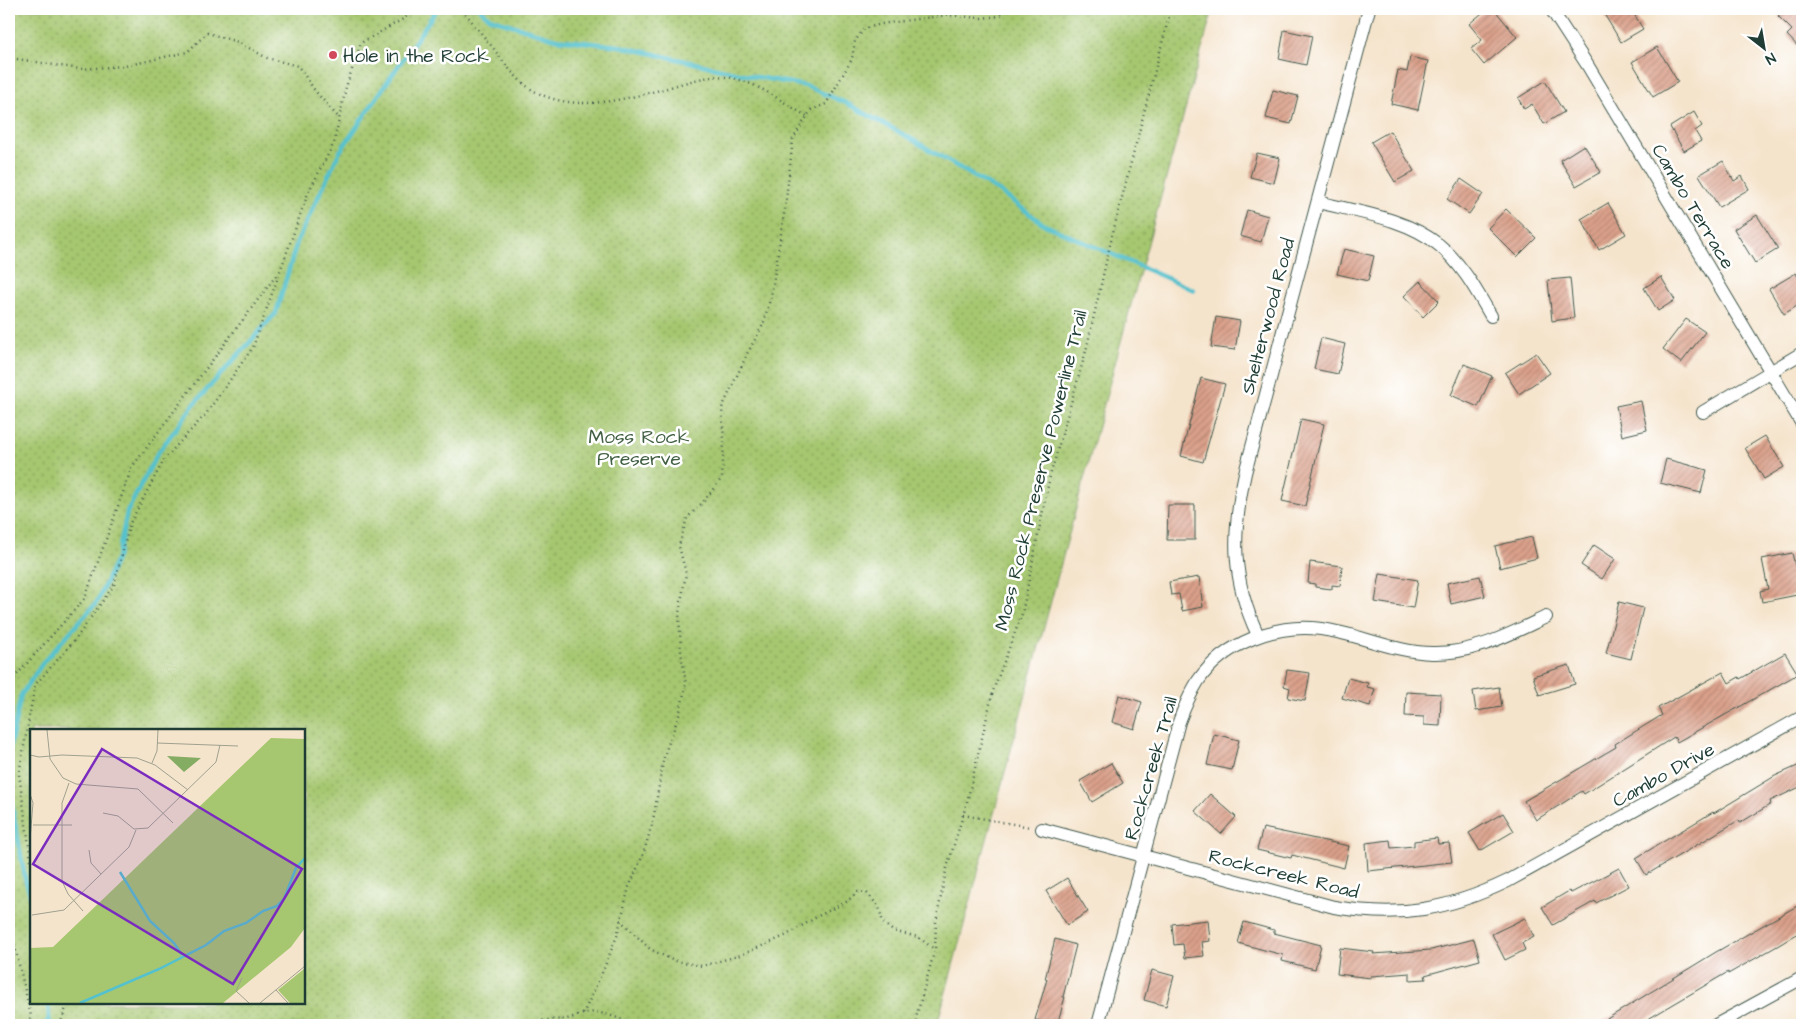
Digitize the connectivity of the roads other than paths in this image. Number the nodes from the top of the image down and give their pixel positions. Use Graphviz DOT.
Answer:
graph roads {
  1 [pos="1369,9"];
  2 [pos="1551,9"];
  3 [pos="1318,202"];
  4 [pos="1491,316"];
  5 [pos="1802,353"];
  6 [pos="1771,371"];
  7 [pos="1703,412"];
  8 [pos="1802,424"];
  9 [pos="1546,617"];
  10 [pos="1258,635"];
  11 [pos="1802,717"];
  12 [pos="1042,829"];
  13 [pos="1143,856"];
  14 [pos="1542,862"];
  15 [pos="1802,978"];
  16 [pos="1098,1025"];
  17 [pos="1716,1025"];
  1 -- 3 [label="street, Shelterwood Road"];
  2 -- 6 [label="street, Cambo Terrace"];
  3 -- 4 [label="street"];
  3 -- 10 [label="street, Shelterwood Road"];
  5 -- 6 [label="street"];
  6 -- 7 [label="street"];
  6 -- 8 [label="street, Cambo Terrace"];
  9 -- 10 [label="street, Rockcreek Trail"];
  10 -- 13 [label="street, Rockcreek Trail"];
  11 -- 14 [label="street, Cambo Drive"];
  12 -- 13 [label="street, Rockcreek Road"];
  13 -- 14 [label="street, Rockcreek Road"];
  13 -- 16 [label="street, Rockcreek Trail"];
  15 -- 17 [label="street"];
}
